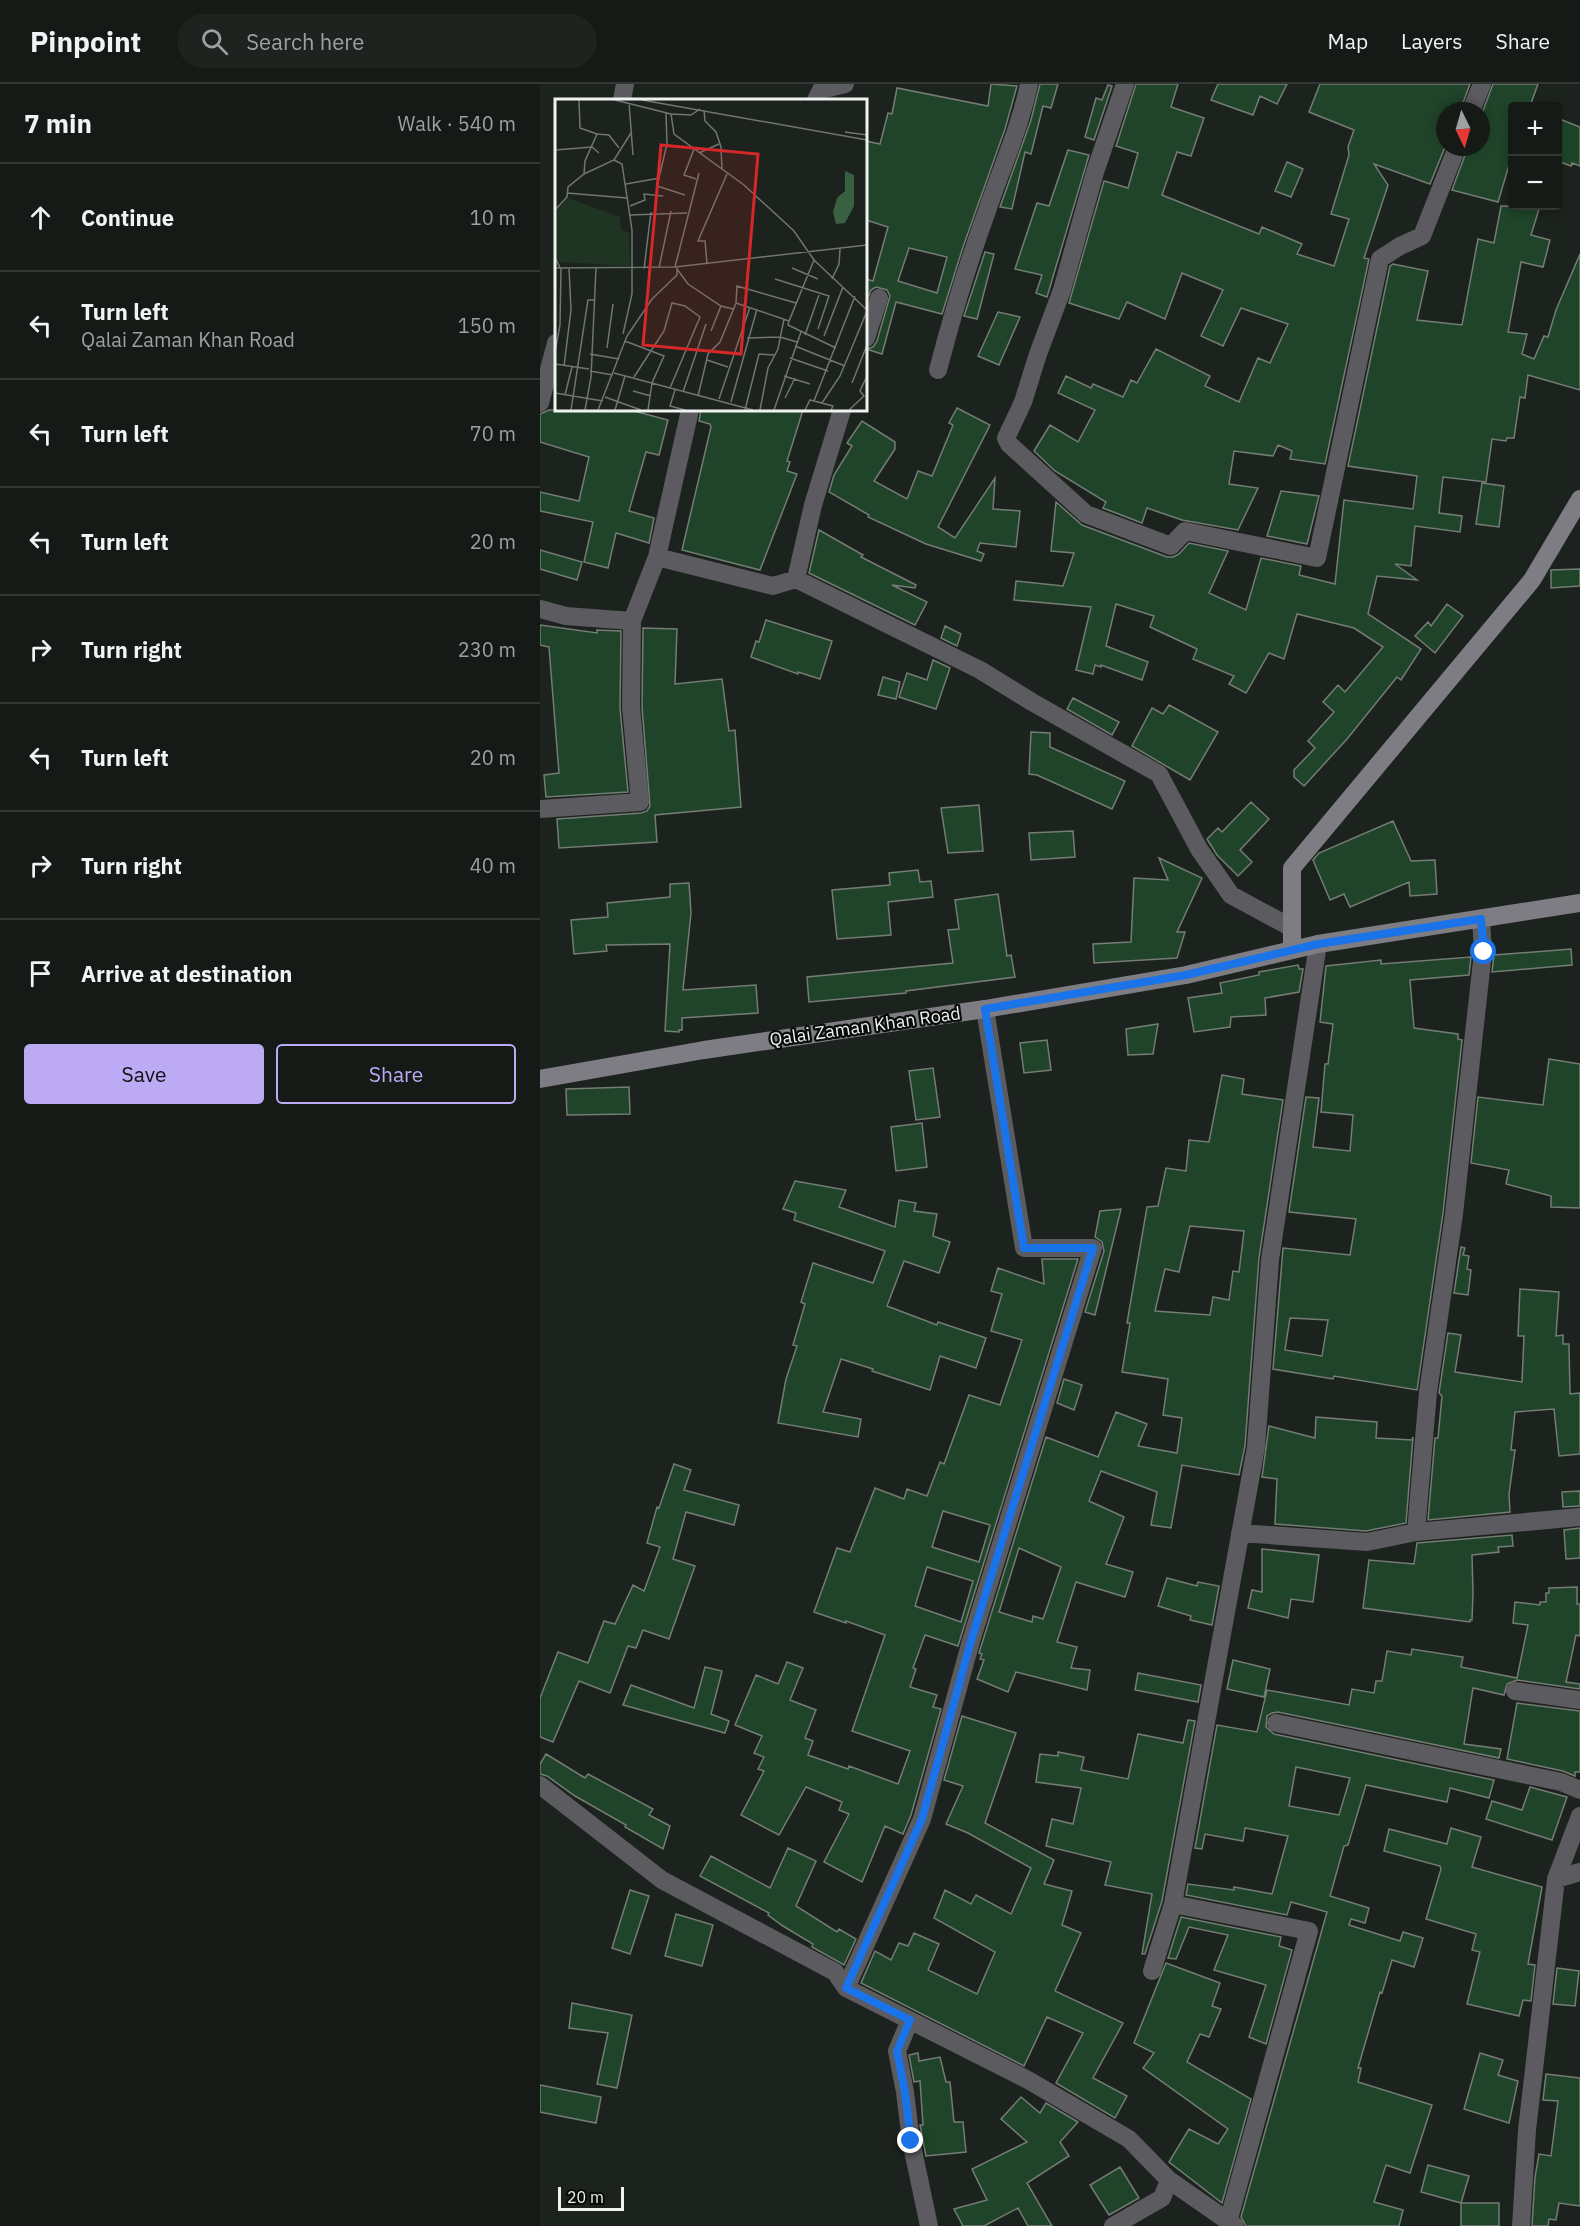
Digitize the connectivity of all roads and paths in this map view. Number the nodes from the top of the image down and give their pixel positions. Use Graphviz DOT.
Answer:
graph roads {
  1 [pos="625,84"];
  2 [pos="845,84"];
  3 [pos="1029,84"];
  4 [pos="1125,84"];
  5 [pos="1482,84"];
  6 [pos="622,99"];
  7 [pos="816,99"];
  8 [pos="1475,102"];
  9 [pos="1453,156"];
  10 [pos="879,298"];
  11 [pos="867,335"];
  12 [pos="555,347"];
  13 [pos="938,370"];
  14 [pos="540,403"];
  15 [pos="690,411"];
  16 [pos="842,411"];
  17 [pos="1580,499"];
  18 [pos="657,557"];
  19 [pos="796,579"];
  20 [pos="540,609"];
  21 [pos="632,621"];
  22 [pos="540,809"];
  23 [pos="1580,903"];
  24 [pos="1481,919"];
  25 [pos="1292,928"];
  26 [pos="1318,944"];
  27 [pos="1292,950"];
  28 [pos="985,1009"];
  29 [pos="540,1079"];
  30 [pos="1580,1517"];
  31 [pos="1416,1532"];
  32 [pos="1240,1533"];
  33 [pos="1515,1691"];
  34 [pos="1580,1700"];
  35 [pos="1276,1723"];
  36 [pos="540,1785"];
  37 [pos="1580,1790"];
  38 [pos="1580,1816"];
  39 [pos="1580,1872"];
  40 [pos="1556,1879"];
  41 [pos="1173,1904"];
  42 [pos="1152,1971"];
  43 [pos="846,1988"];
  44 [pos="910,2020"];
  45 [pos="1169,2180"];
  46 [pos="1231,2224"];
  47 [pos="928,2226"];
  48 [pos="1113,2226"];
  49 [pos="1521,2226"];
  1 -- 6 [label="street"];
  2 -- 7 [label="street"];
  3 -- 13 [label="street"];
  4 -- 9 [label="street"];
  5 -- 8 [label="street"];
  10 -- 11 [label="street"];
  12 -- 14 [label="street"];
  15 -- 18 [label="street"];
  16 -- 19 [label="street"];
  17 -- 25 [label="street"];
  18 -- 19 [label="street"];
  18 -- 21 [label="street"];
  19 -- 25 [label="street"];
  20 -- 21 [label="street"];
  21 -- 22 [label="street"];
  23 -- 24 [label="street, Qalai Zaman Khan Road"];
  24 -- 26 [label="street, Qalai Zaman Khan Road"];
  24 -- 31 [label="street"];
  25 -- 27 [label="street"];
  26 -- 27 [label="street, Qalai Zaman Khan Road"];
  26 -- 32 [label="street"];
  27 -- 28 [label="street, Qalai Zaman Khan Road"];
  28 -- 29 [label="street, Qalai Zaman Khan Road"];
  28 -- 43 [label="street"];
  30 -- 31 [label="street"];
  31 -- 32 [label="street"];
  32 -- 41 [label="street"];
  33 -- 34 [label="street"];
  35 -- 37 [label="street"];
  36 -- 43 [label="street"];
  38 -- 40 [label="street"];
  39 -- 40 [label="street"];
  40 -- 49 [label="street"];
  41 -- 42 [label="street"];
  41 -- 46 [label="street"];
  43 -- 44 [label="street"];
  44 -- 45 [label="street"];
  44 -- 47 [label="street"];
  45 -- 46 [label="street"];
  45 -- 48 [label="street"];
}
